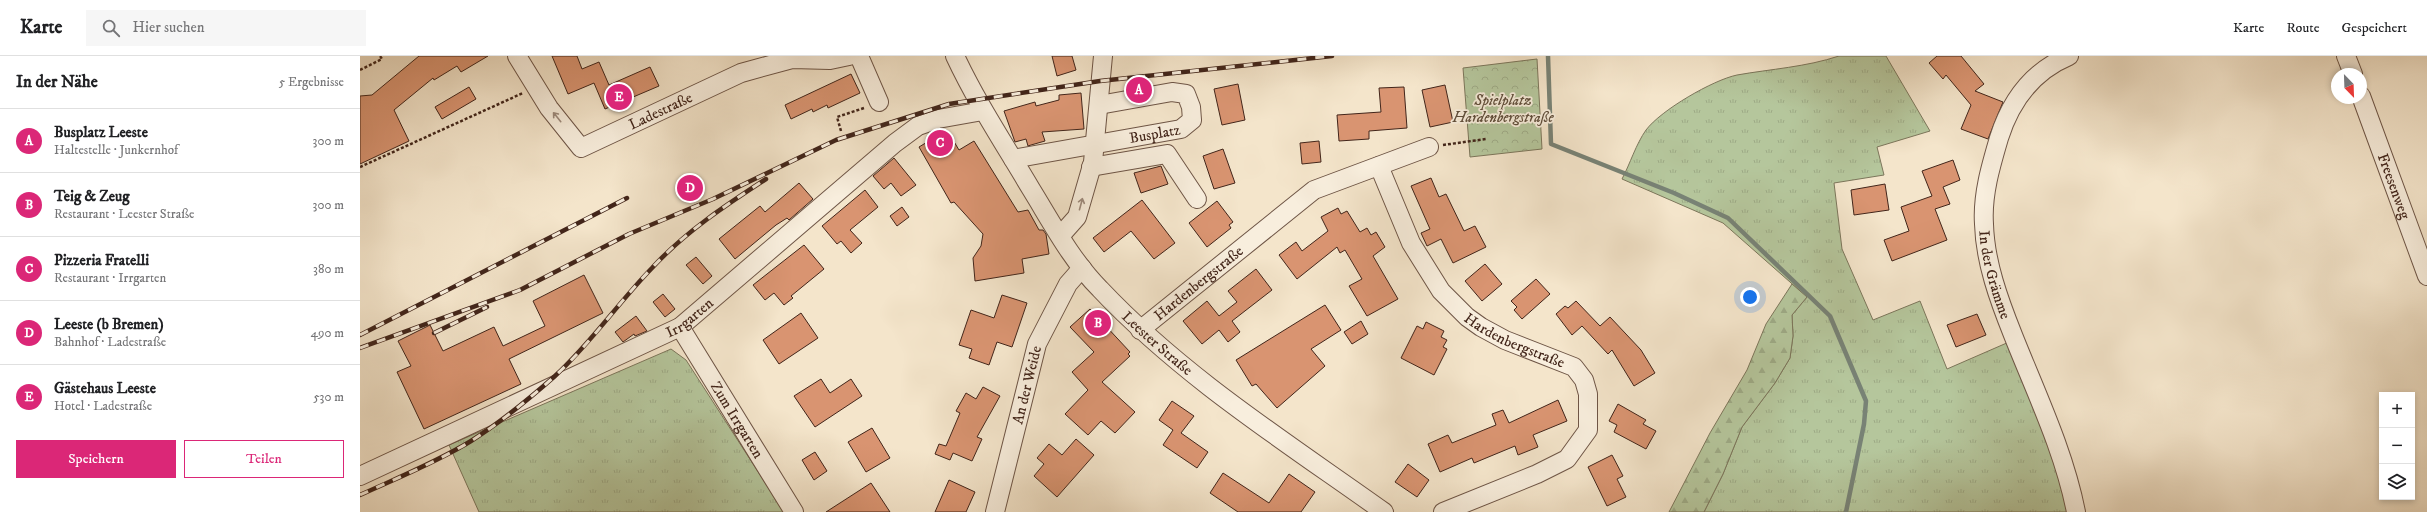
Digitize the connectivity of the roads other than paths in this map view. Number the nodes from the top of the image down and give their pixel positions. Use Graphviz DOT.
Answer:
graph roads {
  1 [pos="517,56"];
  2 [pos="849,56"];
  3 [pos="859,56"];
  4 [pos="955,56"];
  5 [pos="1103,56"];
  6 [pos="2069,56"];
  7 [pos="2346,56"];
  8 [pos="2351,68"];
  9 [pos="880,102"];
  10 [pos="2364,104"];
  11 [pos="1099,105"];
  12 [pos="983,111"];
  13 [pos="1096,144"];
  14 [pos="1428,147"];
  15 [pos="1013,160"];
  16 [pos="1379,166"];
  17 [pos="1092,167"];
  18 [pos="1197,199"];
  19 [pos="1061,235"];
  20 [pos="1082,268"];
  21 [pos="2427,276"];
  22 [pos="680,327"];
  23 [pos="1140,330"];
  24 [pos="360,476"];
  25 [pos="794,512"];
  26 [pos="995,512"];
  27 [pos="1384,512"];
  28 [pos="1443,512"];
  29 [pos="2076,512"];
  2 -- 1 [label="street, Ladestraße, one-way"];
  3 -- 9 [label="street"];
  4 -- 12 [label="street, Leester Straße"];
  5 -- 11 [label="street"];
  6 -- 29 [label="street, In der Grämme"];
  7 -- 8 [label="street"];
  10 -- 21 [label="street, Freesenweg"];
  11 -- 13 [label="street"];
  11 -- 13 [label="street, Busplatz"];
  12 -- 15 [label="street, Leester Straße"];
  12 -- 22 [label="street, Irrgarten"];
  13 -- 15 [label="street, Busplatz"];
  13 -- 17 [label="street"];
  14 -- 16 [label="street, Hardenbergstraße"];
  15 -- 19 [label="street, Leester Straße"];
  16 -- 23 [label="street, Hardenbergstraße"];
  16 -- 28 [label="street, Hardenbergstraße"];
  17 -- 18 [label="street"];
  19 -- 17 [label="street, one-way"];
  19 -- 20 [label="street, Leester Straße"];
  20 -- 23 [label="street, Leester Straße"];
  20 -- 26 [label="street, An der Weide"];
  22 -- 24 [label="street, Irrgarten"];
  22 -- 25 [label="street, Zum Irrgarten"];
  23 -- 27 [label="street, Leester Straße"];
}
